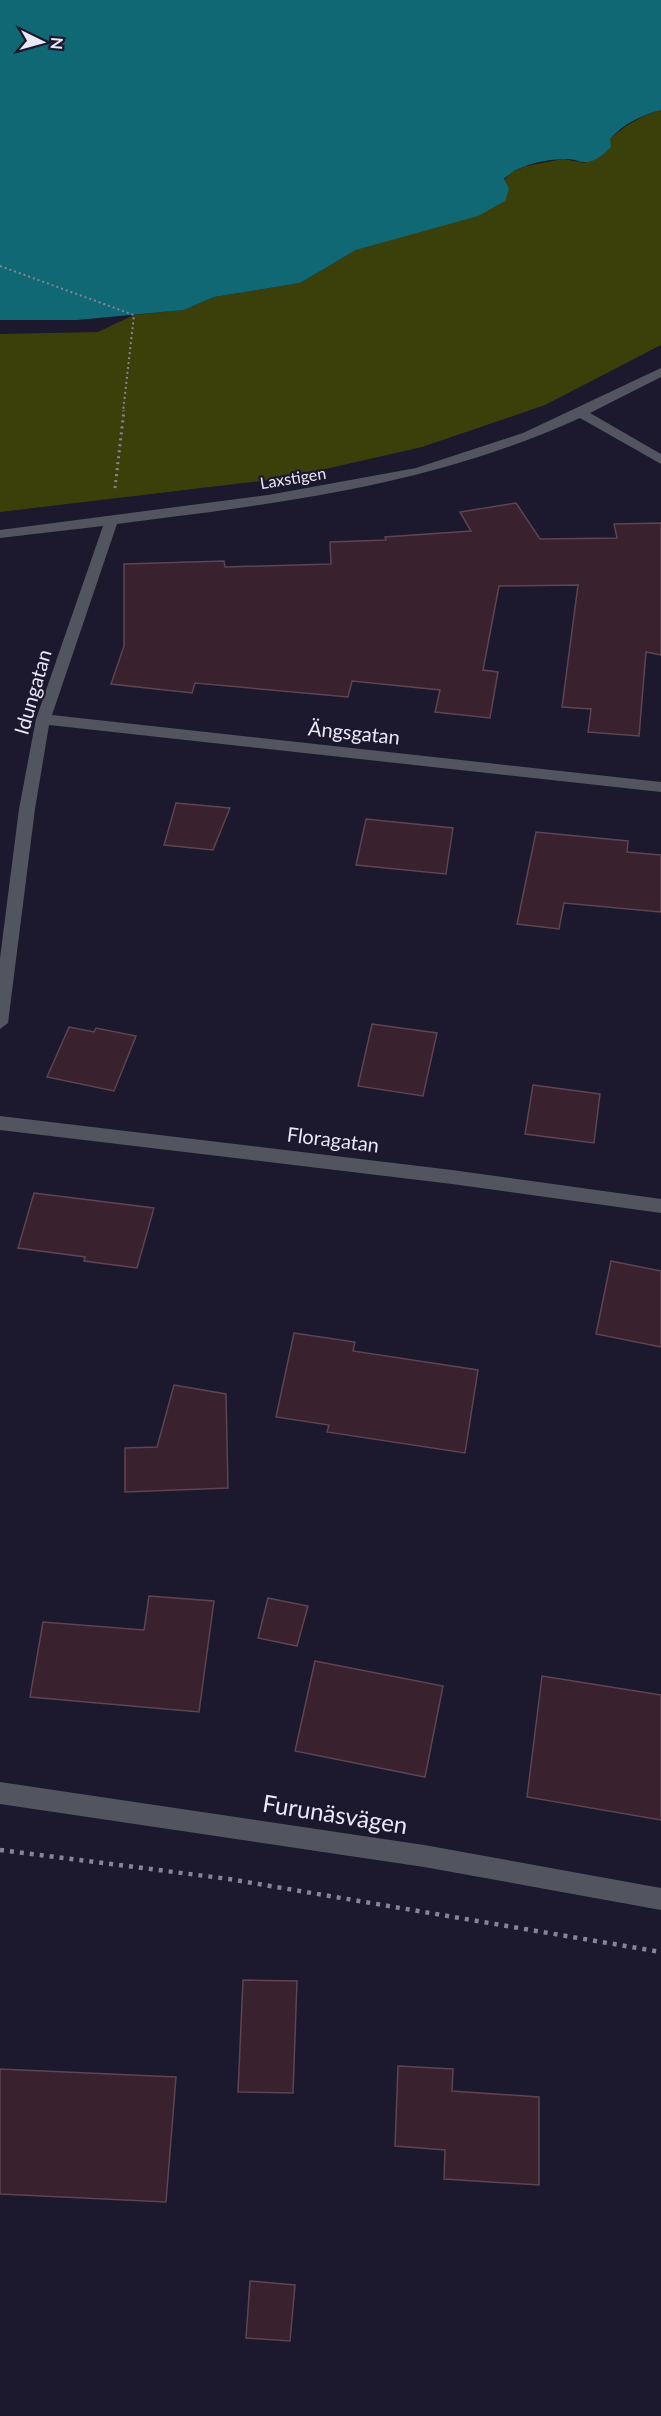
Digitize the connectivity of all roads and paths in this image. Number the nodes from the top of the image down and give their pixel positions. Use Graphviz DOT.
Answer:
graph roads {
  1 [pos="0,266"];
  2 [pos="661,372"];
  3 [pos="581,413"];
  4 [pos="661,460"];
  5 [pos="111,522"];
  6 [pos="0,534"];
  7 [pos="43,719"];
  8 [pos="661,787"];
  9 [pos="0,1023"];
  10 [pos="0,1123"];
  11 [pos="661,1206"];
  12 [pos="0,1793"];
  13 [pos="0,1850"];
  14 [pos="661,1899"];
  15 [pos="661,1952"];
  1 -- 5 [label="path"];
  2 -- 3 [label="street, Laxstigen"];
  3 -- 4 [label="street"];
  3 -- 5 [label="street, Laxstigen"];
  5 -- 6 [label="street, Laxstigen"];
  5 -- 7 [label="street, Idungatan"];
  7 -- 8 [label="street, Ängsgatan"];
  7 -- 9 [label="street, Idungatan"];
  10 -- 11 [label="street, Floragatan"];
  12 -- 14 [label="street, Furunäsvägen"];
  13 -- 15 [label="path"];
}
